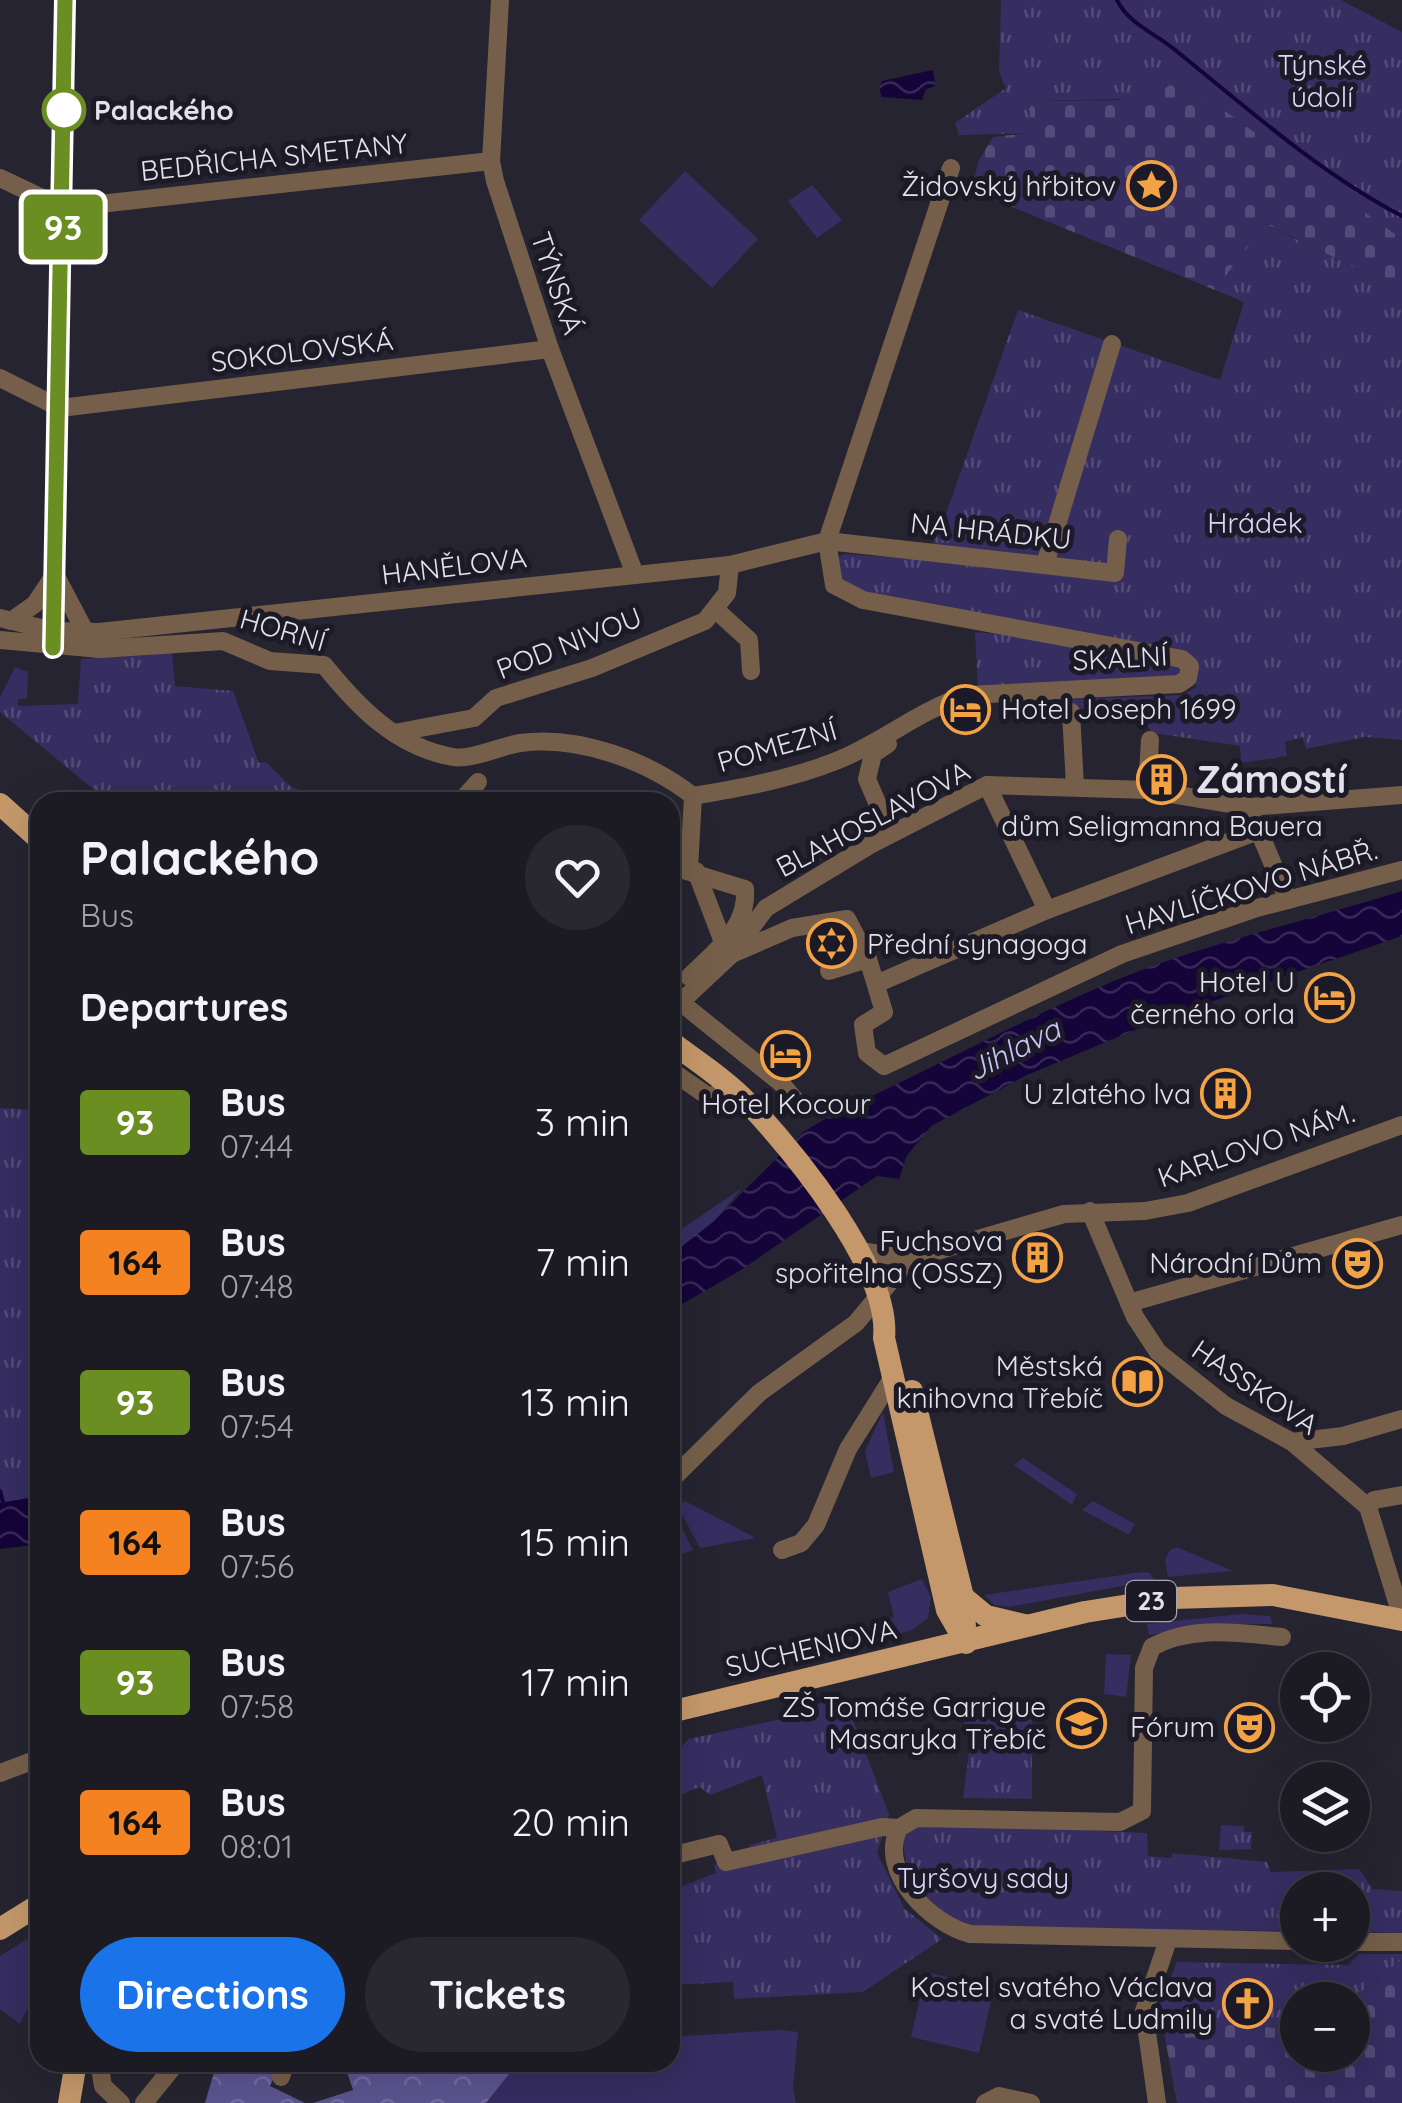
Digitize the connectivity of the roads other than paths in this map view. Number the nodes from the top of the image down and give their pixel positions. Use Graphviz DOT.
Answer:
graph roads {
  1 [pos="65,0"];
  2 [pos="500,0"];
  3 [pos="491,161"];
  4 [pos="951,168"];
  5 [pos="0,178"];
  6 [pos="63,208"];
  7 [pos="1112,344"];
  8 [pos="550,349"];
  9 [pos="0,378"];
  10 [pos="60,408"];
  11 [pos="1118,538"];
  12 [pos="827,541"];
  13 [pos="1045,564"];
  14 [pos="730,565"];
  15 [pos="634,572"];
  16 [pos="55,573"];
  17 [pos="717,611"];
  18 [pos="6,620"];
  19 [pos="86,633"];
  20 [pos="53,639"];
  21 [pos="0,640"];
  22 [pos="752,671"];
  23 [pos="936,706"];
  24 [pos="1071,712"];
  25 [pos="394,733"];
  26 [pos="1150,740"];
  27 [pos="478,782"];
  28 [pos="987,785"];
  29 [pos="1075,786"];
  30 [pos="1146,790"];
  31 [pos="469,792"];
  32 [pos="1402,795"];
  33 [pos="693,796"];
  34 [pos="0,804"];
  35 [pos="1249,807"];
  36 [pos="30,831"];
  37 [pos="1258,831"];
  38 [pos="870,845"];
  39 [pos="685,869"];
  40 [pos="1402,870"];
  41 [pos="1288,900"];
  42 [pos="1047,910"];
  43 [pos="728,948"];
  44 [pos="868,959"];
  45 [pos="829,971"];
  46 [pos="876,984"];
  47 [pos="680,996"];
  48 [pos="680,1005"];
  49 [pos="680,1049"];
  50 [pos="680,1077"];
  51 [pos="732,1088"];
  52 [pos="796,1100"];
  53 [pos="1402,1124"];
  54 [pos="1090,1212"];
  55 [pos="1402,1225"];
  56 [pos="857,1250"];
  57 [pos="909,1258"];
  58 [pos="877,1294"];
  59 [pos="1129,1303"];
  60 [pos="886,1318"];
  61 [pos="893,1377"];
  62 [pos="1402,1418"];
  63 [pos="1292,1442"];
  64 [pos="680,1471"];
  65 [pos="1402,1496"];
  66 [pos="1368,1507"];
  67 [pos="782,1550"];
  68 [pos="955,1604"];
  69 [pos="1402,1619"];
  70 [pos="1032,1627"];
  71 [pos="1282,1637"];
  72 [pos="966,1643"];
  73 [pos="926,1652"];
  74 [pos="680,1710"];
  75 [pos="30,1762"];
  76 [pos="0,1772"];
  77 [pos="899,1828"];
  78 [pos="680,1854"];
  79 [pos="30,1913"];
  80 [pos="0,1928"];
  81 [pos="1168,1940"];
  82 [pos="1280,1941"];
  83 [pos="1370,1942"];
  84 [pos="1402,1942"];
  85 [pos="74,2072"];
  86 [pos="100,2072"];
  87 [pos="169,2072"];
  88 [pos="69,2103"];
  89 [pos="121,2103"];
  90 [pos="144,2103"];
  91 [pos="984,2103"];
  92 [pos="1031,2103"];
  93 [pos="1158,2103"];
  1 -- 6 [label="street"];
  2 -- 3 [label="street, TÝNSKÁ"];
  3 -- 6 [label="street, BEDŘICHA SMETANY"];
  3 -- 8 [label="street, TÝNSKÁ"];
  4 -- 12 [label="street"];
  5 -- 6 [label="street"];
  6 -- 10 [label="street"];
  7 -- 13 [label="street"];
  8 -- 10 [label="street, SOKOLOVSKÁ"];
  8 -- 15 [label="street, TÝNSKÁ"];
  9 -- 10 [label="street"];
  10 -- 16 [label="street"];
  11 -- 13 [label="street, NA HRÁDKU"];
  12 -- 13 [label="street, NA HRÁDKU"];
  12 -- 14 [label="street, HANĚLOVA"];
  12 -- 23 [label="street, SKALNÍ"];
  14 -- 15 [label="street, HANĚLOVA"];
  14 -- 17 [label="street"];
  15 -- 19 [label="street, HANĚLOVA"];
  16 -- 18 [label="street"];
  16 -- 19 [label="street"];
  16 -- 20 [label="street"];
  17 -- 22 [label="street"];
  17 -- 25 [label="street, POD NIVOU"];
  18 -- 20 [label="street"];
  19 -- 20 [label="street, HANĚLOVA"];
  20 -- 21 [label="street"];
  20 -- 25 [label="street, HORNÍ"];
  23 -- 33 [label="street, POMEZNÍ"];
  23 -- 38 [label="street, SKALNÍ"];
  24 -- 29 [label="street"];
  25 -- 33 [label="street, HORNÍ"];
  26 -- 30 [label="street"];
  27 -- 31 [label="street"];
  28 -- 29 [label="street, BLAHOSLAVOVA"];
  28 -- 38 [label="street, BLAHOSLAVOVA"];
  28 -- 42 [label="street"];
  29 -- 30 [label="street, BLAHOSLAVOVA"];
  30 -- 35 [label="street, BLAHOSLAVOVA"];
  32 -- 35 [label="street, BLAHOSLAVOVA"];
  33 -- 39 [label="street, POMEZNÍ"];
  34 -- 36 [label="main road"];
  35 -- 37 [label="street"];
  37 -- 41 [label="street"];
  37 -- 42 [label="street"];
  38 -- 43 [label="street, BLAHOSLAVOVA"];
  39 -- 43 [label="street"];
  39 -- 43 [label="street"];
  40 -- 41 [label="street, HAVLÍČKOVO NÁBŘ."];
  41 -- 46 [label="street, HAVLÍČKOVO NÁBŘ."];
  42 -- 46 [label="street"];
  43 -- 44 [label="street"];
  43 -- 47 [label="street, BLAHOSLAVOVA"];
  44 -- 45 [label="street"];
  44 -- 46 [label="street"];
  48 -- 52 [label="street"];
  49 -- 51 [label="main road"];
  50 -- 51 [label="street"];
  51 -- 56 [label="main road"];
  53 -- 54 [label="street, KARLOVO NÁM."];
  54 -- 57 [label="street, KARLOVO NÁM."];
  54 -- 59 [label="street"];
  55 -- 59 [label="street"];
  56 -- 57 [label="street"];
  56 -- 58 [label="main road"];
  57 -- 58 [label="street"];
  58 -- 60 [label="main road"];
  58 -- 64 [label="street"];
  59 -- 63 [label="street, HASSKOVA"];
  60 -- 61 [label="main road"];
  60 -- 68 [label="main road"];
  61 -- 67 [label="street"];
  61 -- 68 [label="main road"];
  62 -- 63 [label="street"];
  63 -- 66 [label="street, HASSKOVA"];
  65 -- 66 [label="street"];
  66 -- 69 [label="street"];
  68 -- 70 [label="main road"];
  68 -- 72 [label="main road"];
  68 -- 73 [label="main road"];
  69 -- 70 [label="main road, 23"];
  70 -- 72 [label="main road, 23"];
  71 -- 77 [label="street"];
  72 -- 73 [label="main road, SUCHENIOVA / 23"];
  73 -- 74 [label="main road, SUCHENIOVA / 23"];
  75 -- 76 [label="street"];
  77 -- 78 [label="street"];
  77 -- 81 [label="street"];
  79 -- 80 [label="main road"];
  81 -- 82 [label="street"];
  81 -- 93 [label="street"];
  83 -- 84 [label="street"];
  85 -- 88 [label="main road"];
  86 -- 89 [label="street"];
  87 -- 90 [label="street"];
  91 -- 92 [label="street"];
}
